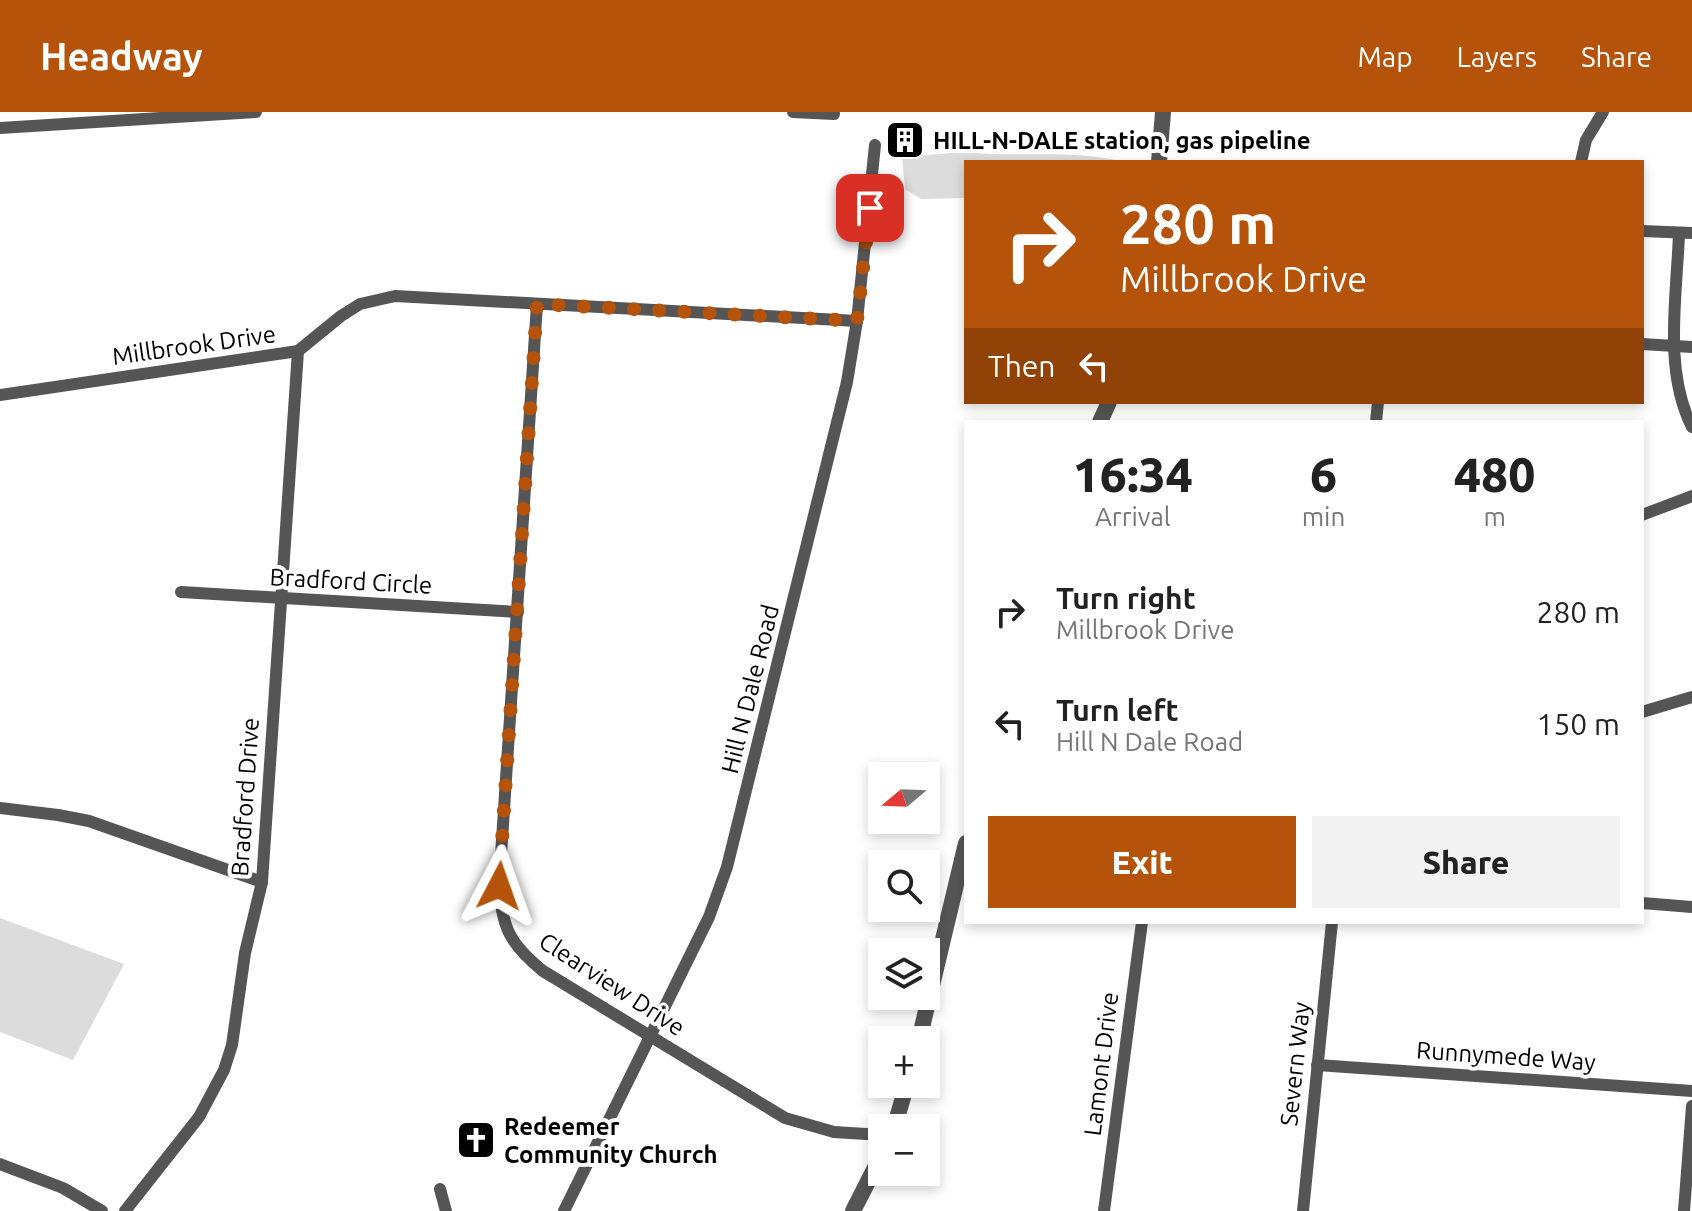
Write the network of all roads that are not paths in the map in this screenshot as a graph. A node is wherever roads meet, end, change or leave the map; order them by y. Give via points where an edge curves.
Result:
1 (256, 112) edge
2 (793, 112) edge
3 (1163, 112) edge
4 (1603, 112) edge
5 (834, 114) dead end
6 (0, 128) edge
7 (875, 145) dead end
8 (1159, 160) edge
9 (1581, 160) edge
10 (1644, 231) edge
11 (1686, 233) edge
12 (537, 304) junction
13 (857, 321) junction
14 (1644, 344) edge
15 (1675, 346) junction
16 (1692, 347) edge
17 (298, 351) junction
18 (0, 395) edge
19 (1692, 427) edge
20 (1692, 496) edge
21 (1644, 514) edge
22 (181, 592) dead end
23 (279, 599) junction
24 (518, 612) junction
25 (1692, 697) edge
26 (1644, 711) edge
27 (0, 808) edge
28 (964, 851) edge
29 (262, 882) junction
30 (1644, 903) edge
31 (1692, 907) edge
32 (1142, 924) edge
33 (1332, 924) edge
34 (922, 1026) edge
35 (652, 1037) junction
36 (1317, 1065) junction
37 (1692, 1091) edge
38 (1692, 1106) edge
39 (868, 1134) edge
40 (0, 1164) edge
41 (868, 1182) edge
42 (440, 1189) dead end
43 (102, 1211) edge
44 (125, 1211) edge
45 (446, 1211) edge
46 (564, 1211) edge
47 (853, 1211) edge
48 (1104, 1211) edge
49 (1303, 1211) edge
50 (1684, 1211) edge

1 - 6 street
2 - 5 street
3 - 8 street
4 - 9 street via 1586,140
7 - 13 street, Hill N Dale Road
10 - 11 street
11 - 15 street
12 - 13 street, Millbrook Drive
12 - 17 street, Millbrook Drive via 375,299 341,316
12 - 24 street, Clearview Drive
13 - 35 street, Hill N Dale Road via 836,429 731,854 709,917
14 - 15 street
15 - 16 street
15 - 19 street via 1680,395
17 - 18 street, Millbrook Drive
17 - 23 street, Bradford Drive
20 - 21 street
22 - 23 street, Bradford Circle
23 - 24 street, Bradford Circle
23 - 29 street, Bradford Drive
24 - 35 street, Clearview Drive via 499,886 503,923 523,954 543,971
25 - 26 street
27 - 29 street via 89,821
28 - 34 street
29 - 44 street, Bradford Drive via 224,1070 199,1117
30 - 31 street
32 - 48 street, Lamont Drive
33 - 36 street, Severn Way
35 - 39 street, Clearview Drive via 785,1118 834,1132
35 - 46 street, Hill N Dale Road
36 - 37 street, Runnymede Way
36 - 49 street, Severn Way
38 - 50 street
40 - 43 street via 63,1188
41 - 47 street
42 - 45 street

